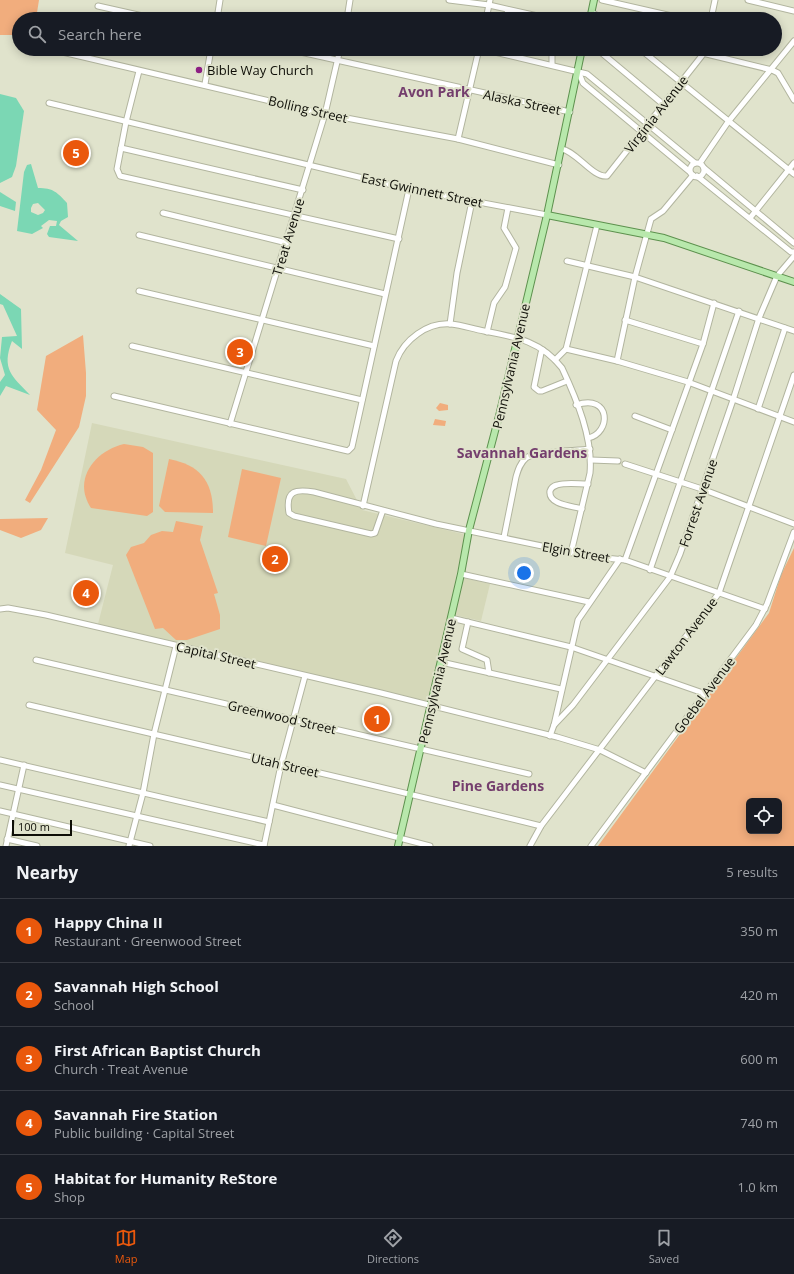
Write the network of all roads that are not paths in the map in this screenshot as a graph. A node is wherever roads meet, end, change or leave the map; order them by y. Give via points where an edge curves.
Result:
1 (220, 0) edge
2 (350, 0) edge
3 (449, 0) edge
4 (594, 0) edge
5 (602, 0) edge
6 (715, 0) edge
7 (748, 0) edge
8 (489, 3) edge
9 (98, 6) dead end
10 (507, 10) joint
11 (794, 11) edge
12 (125, 12) edge
13 (218, 12) edge
14 (348, 12) edge
15 (517, 12) edge
16 (592, 12) edge
17 (654, 12) edge
18 (712, 12) edge
19 (794, 41) edge
20 (78, 56) edge
21 (210, 56) edge
22 (316, 56) edge
23 (338, 56) edge
24 (477, 56) edge
25 (515, 56) edge
26 (552, 56) edge
27 (581, 56) edge
28 (605, 56) edge
29 (648, 56) edge
30 (701, 56) edge
31 (722, 56) edge
32 (337, 61) junction
33 (552, 64) junction
34 (772, 70) junction
35 (139, 71) junction
36 (578, 71) junction
37 (205, 84) junction
38 (681, 84) junction
39 (469, 90) junction
40 (794, 100) edge
41 (49, 103) dead end
42 (664, 105) junction
43 (570, 112) junction
44 (326, 114) junction
45 (126, 122) junction
46 (728, 122) junction
47 (649, 124) junction
48 (642, 132) junction
49 (458, 139) junction
50 (121, 148) junction
51 (562, 149) junction
52 (697, 163) junction
53 (794, 163) edge
54 (310, 164) junction
55 (559, 165) junction
56 (704, 168) junction
57 (788, 170) junction
58 (694, 174) junction
59 (794, 174) edge
60 (409, 189) junction
61 (303, 190) junction
62 (472, 201) junction
63 (508, 208) junction
64 (755, 211) junction
65 (163, 213) dead end
66 (547, 215) junction
67 (295, 216) junction
68 (750, 218) junction
69 (597, 225) junction
70 (646, 234) junction
71 (138, 235) dead end
72 (399, 239) junction
73 (287, 243) junction
74 (794, 243) edge
75 (794, 252) edge
76 (794, 256) edge
77 (567, 260) dead end
78 (587, 265) junction
79 (279, 268) junction
80 (777, 276) junction
81 (635, 277) junction
82 (794, 282) edge
83 (139, 291) dead end
84 (385, 294) junction
85 (714, 304) junction
86 (739, 311) junction
87 (759, 318) junction
88 (262, 320) junction
89 (625, 320) junction
90 (450, 324) junction
91 (786, 328) junction
92 (794, 331) edge
93 (487, 332) junction
94 (518, 338) junction
95 (703, 344) junction
96 (132, 346) dead end
97 (374, 346) junction
98 (566, 349) junction
99 (543, 350) junction
100 (556, 360) junction
101 (617, 361) junction
102 (246, 372) junction
103 (794, 375) edge
104 (567, 381) junction
105 (688, 382) junction
106 (711, 391) junction
107 (114, 396) dead end
108 (362, 400) junction
109 (733, 400) junction
110 (576, 405) junction
111 (758, 409) junction
112 (634, 416) dead end
113 (780, 417) junction
114 (794, 422) edge
115 (230, 424) junction
116 (672, 430) junction
117 (588, 438) junction
118 (590, 449) junction
119 (591, 460) junction
120 (618, 461) dead end
121 (625, 464) dead end
122 (657, 474) junction
123 (680, 482) junction
124 (588, 484) junction
125 (702, 489) junction
126 (363, 506) junction
127 (748, 507) junction
128 (582, 509) junction
129 (384, 510) junction
130 (794, 524) edge
131 (469, 530) junction
132 (794, 532) edge
133 (504, 538) junction
134 (571, 553) junction
135 (622, 560) junction
136 (650, 570) junction
137 (461, 574) junction
138 (670, 577) junction
139 (719, 593) junction
140 (590, 602) junction
141 (0, 609) edge
142 (764, 609) junction
143 (451, 618) junction
144 (468, 622) junction
145 (176, 646) junction
146 (571, 647) junction
147 (608, 659) junction
148 (36, 660) dead end
149 (441, 662) junction
150 (489, 673) junction
151 (305, 676) junction
152 (655, 676) junction
153 (165, 689) junction
154 (562, 689) junction
155 (706, 694) junction
156 (29, 705) dead end
157 (431, 706) junction
158 (293, 720) junction
159 (554, 725) junction
160 (154, 734) junction
161 (550, 736) junction
162 (421, 750) junction
163 (600, 750) junction
164 (0, 760) edge
165 (24, 765) junction
166 (281, 765) junction
167 (646, 773) junction
168 (529, 774) dead end
169 (0, 785) edge
170 (18, 789) junction
171 (143, 792) junction
172 (410, 793) junction
173 (273, 805) junction
174 (0, 811) edge
175 (13, 814) junction
176 (136, 816) junction
177 (269, 822) junction
178 (541, 826) junction
179 (8, 839) junction
180 (399, 839) junction
181 (129, 844) edge
182 (6, 846) edge
183 (37, 846) edge
184 (150, 846) edge
185 (264, 846) edge
186 (398, 846) edge
187 (430, 846) edge
188 (530, 846) edge
189 (591, 846) edge

1 - 13 street
2 - 14 street
3 - 8 street
4 - 16 main road
5 - 17 street
6 - 18 street
7 - 11 street
8 - 10 street
9 - 12 street
10 - 15 street
19 - 34 street
20 - 35 street, Bolling Street
21 - 37 street
22 - 32 street, Alaska Street
23 - 32 street, Treat Avenue
24 - 39 street
25 - 33 street
26 - 33 street
27 - 36 main road, Pennsylvania Avenue
28 - 42 street
29 - 38 street
30 - 38 street, Virginia Avenue
31 - 34 street
32 - 39 street, Alaska Street
32 - 44 street, Treat Avenue
33 - 36 street
34 - 40 street via 778,73
34 - 46 street
35 - 37 street, Bolling Street
35 - 45 street
36 - 43 main road, Pennsylvania Avenue
36 - 47 street via 587,74
36 - 48 street via 583,83
37 - 44 street, Bolling Street
38 - 42 street, Virginia Avenue
38 - 46 street
39 - 43 street, Alaska Street
39 - 49 street
41 - 45 street, East Gwinnett Street
42 - 47 street, Virginia Avenue
43 - 51 main road, Pennsylvania Avenue
44 - 49 street, Bolling Street
44 - 54 street, Treat Avenue
45 - 50 street
45 - 54 street, East Gwinnett Street
46 - 52 street
46 - 57 street
47 - 48 street, Virginia Avenue
47 - 52 street
48 - 51 street, Virginia Avenue via 609,174 604,176 599,175 570,151
48 - 58 street
49 - 55 street, Bolling Street
50 - 61 street
50 - 67 street via 116,169 120,176
51 - 55 main road, Pennsylvania Avenue
52 - 56 street
52 - 58 street via 691,165
53 - 57 street
54 - 60 street, East Gwinnett Street
54 - 61 street, Treat Avenue
55 - 66 main road, Pennsylvania Avenue
56 - 58 street via 702,175
56 - 64 street
57 - 59 street
57 - 64 street
58 - 68 street
58 - 70 street via 663,211 651,219
60 - 62 street, East Gwinnett Street
60 - 72 street
61 - 67 street, Treat Avenue
62 - 63 street, East Gwinnett Street
62 - 90 street via 457,273
63 - 66 street, East Gwinnett Street
63 - 93 street via 504,228 516,248 507,282 494,303
64 - 68 street
64 - 74 street
65 - 73 street
66 - 69 main road, East Gwinnett Street
66 - 94 main road, Pennsylvania Avenue
67 - 72 street
67 - 73 street, Treat Avenue
68 - 75 street
69 - 70 main road, East Gwinnett Street
69 - 78 street
70 - 80 main road, East Gwinnett Street
70 - 81 street
71 - 79 street
72 - 84 street
73 - 79 street, Treat Avenue
76 - 80 street, Forrest Avenue
77 - 78 street
78 - 81 street
78 - 98 street
79 - 84 street
79 - 88 street, Treat Avenue
80 - 82 main road, East Gwinnett Street
80 - 87 street, Forrest Avenue
81 - 85 street
81 - 89 street
83 - 88 street
84 - 97 street
85 - 86 street
85 - 95 street
86 - 87 street
86 - 106 street
87 - 91 street
87 - 109 street, Forrest Avenue
88 - 97 street
88 - 102 street, Treat Avenue
89 - 95 street
89 - 101 street
90 - 93 street
90 - 126 street via 418,333 400,352
91 - 92 street
91 - 111 street
93 - 94 street
94 - 99 street
94 - 131 main road, Pennsylvania Avenue
95 - 105 street
96 - 102 street
97 - 108 street
98 - 100 street
98 - 101 street
99 - 100 street
99 - 104 street via 534,387 539,391
100 - 104 street
101 - 105 street
102 - 108 street
102 - 115 street, Treat Avenue
103 - 113 street, Lawton Avenue
104 - 110 street
105 - 106 street
105 - 116 street
106 - 109 street
106 - 123 street
107 - 115 street
108 - 115 street via 352,447 348,451
109 - 111 street
109 - 125 street, Forrest Avenue
110 - 117 street
110 - 117 street via 592,403 603,409 600,432
111 - 113 street
112 - 116 street
113 - 114 street
113 - 127 street, Lawton Avenue
116 - 122 street
117 - 118 street
118 - 119 street
118 - 133 street via 532,455 523,461 518,468
119 - 120 street
119 - 124 street
121 - 122 street
122 - 123 street
122 - 135 street
123 - 125 street
123 - 136 street
124 - 128 street
124 - 128 street via 556,485 551,490 551,497 556,502
125 - 127 street
125 - 138 street, Forrest Avenue
126 - 129 street, Elgin Street
126 - 129 street, Elgin Street via 301,490 290,496 288,505 289,512 294,516 371,534 378,529
127 - 130 street
127 - 139 street, Lawton Avenue
128 - 134 street
129 - 131 street, Elgin Street
131 - 133 street, Elgin Street
131 - 137 main road, Pennsylvania Avenue
132 - 142 street, Goebel Avenue
133 - 134 street, Elgin Street
134 - 135 street, Elgin Street
135 - 136 street, Elgin Street
135 - 140 street
136 - 138 street, Elgin Street
137 - 140 street
137 - 143 main road, Pennsylvania Avenue
138 - 139 street, Elgin Street
138 - 147 street, Forrest Avenue
139 - 142 street, Elgin Street
139 - 152 street, Lawton Avenue
140 - 146 street via 578,620
141 - 145 street, Capital Street via 8,608 46,615
142 - 155 street, Goebel Avenue via 756,625
143 - 144 street
143 - 149 main road, Pennsylvania Avenue
144 - 146 street
144 - 150 street via 462,649 487,660
145 - 151 street, Capital Street
145 - 153 street
146 - 147 street
146 - 154 street
147 - 152 street
147 - 159 street, Forrest Avenue via 573,705
148 - 153 street, Greenwood Street
149 - 150 street
149 - 157 main road, Pennsylvania Avenue
150 - 154 street
151 - 157 street, Capital Street
151 - 158 street
152 - 155 street
152 - 163 street, Lawton Avenue
153 - 158 street, Greenwood Street
153 - 160 street
154 - 159 street
155 - 167 street, Goebel Avenue
156 - 160 street, Utah Street
157 - 161 street, Capital Street
157 - 162 main road, Pennsylvania Avenue
158 - 162 street, Greenwood Street
158 - 166 street
159 - 161 street
160 - 166 street, Utah Street
160 - 171 street
161 - 163 street, Capital Street
162 - 168 street, Greenwood Street
162 - 172 main road, Pennsylvania Avenue
163 - 167 street, Capital Street
163 - 178 street, Lawton Avenue
164 - 165 street
165 - 170 street
165 - 171 street
166 - 172 street, Utah Street
166 - 173 street
167 - 189 street, Goebel Avenue
169 - 170 street
170 - 175 street
170 - 176 street
171 - 176 street
171 - 177 street
172 - 178 street, Utah Street
172 - 180 main road, Pennsylvania Avenue
173 - 177 street
173 - 180 street
174 - 175 street
175 - 179 street
175 - 181 street
176 - 181 street
176 - 185 street
177 - 185 street
178 - 188 street, Lawton Avenue
179 - 182 street
179 - 183 street
180 - 186 main road, Pennsylvania Avenue
180 - 187 street
181 - 184 street

